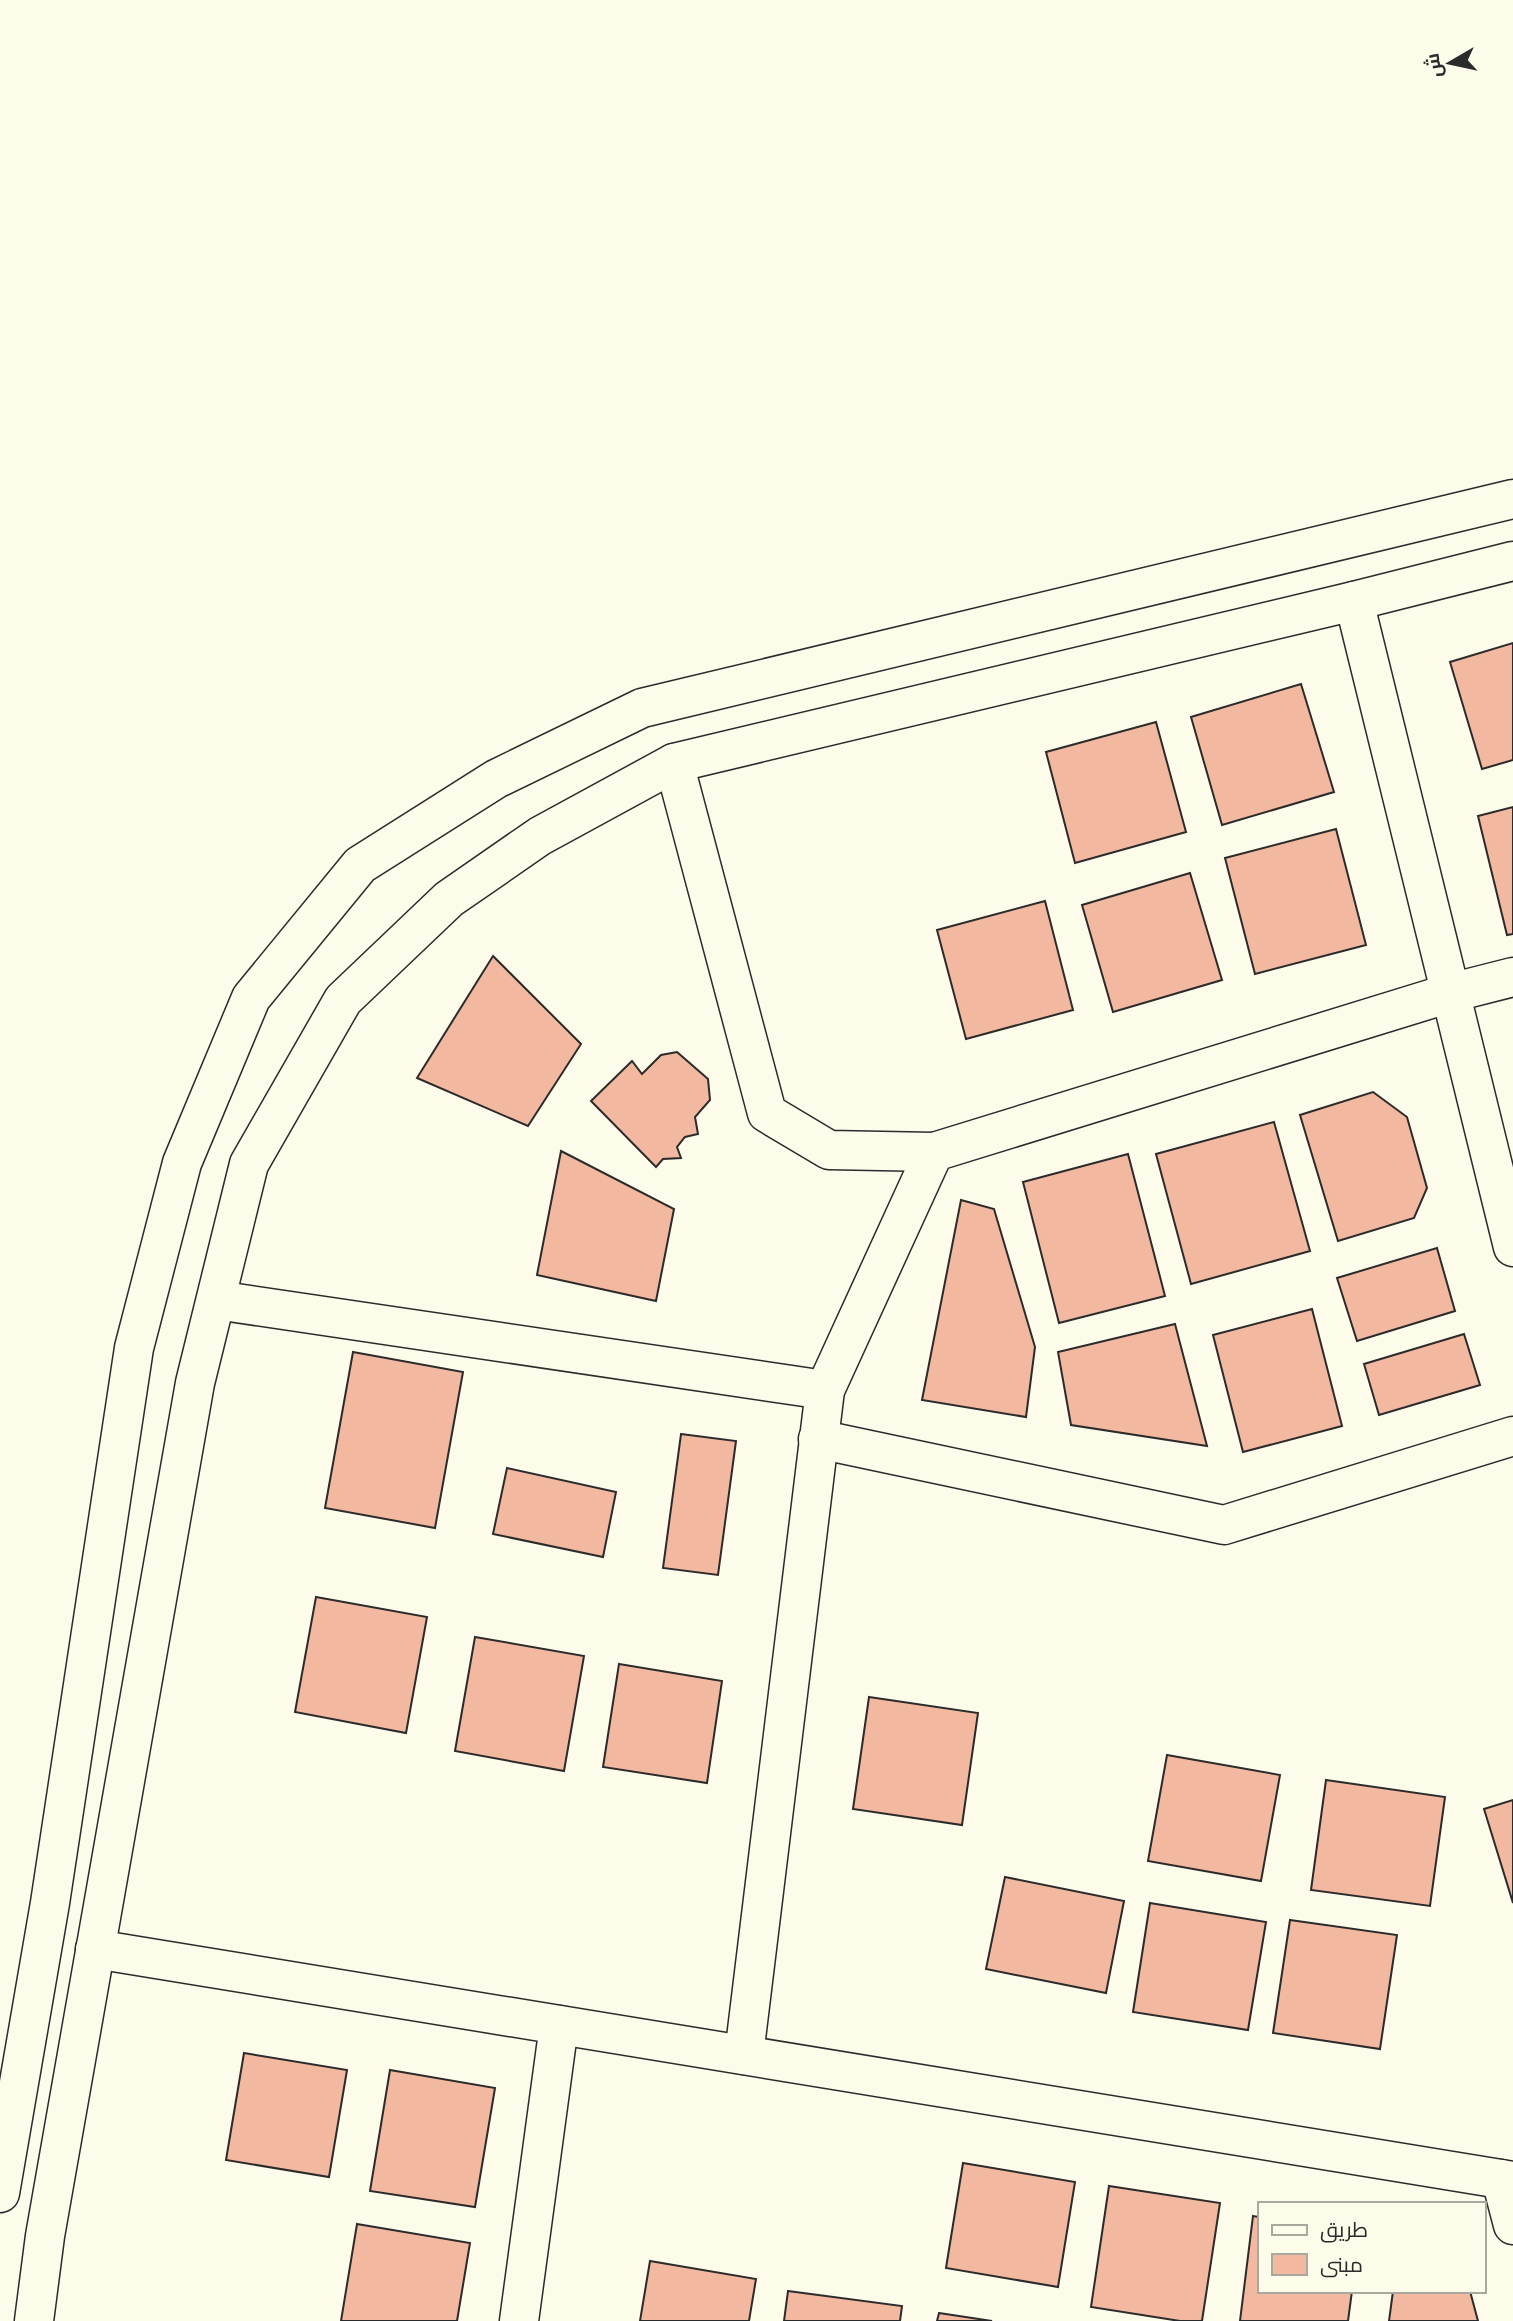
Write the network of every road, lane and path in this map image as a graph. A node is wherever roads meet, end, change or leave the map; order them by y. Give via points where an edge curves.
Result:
1 (1513, 499) edge
2 (1513, 561) edge
3 (1354, 601) junction
4 (674, 763) junction
5 (1513, 977) edge
6 (1450, 993) junction
7 (934, 1152) junction
8 (1513, 1247) edge
9 (215, 1300) junction
10 (825, 1390) junction
11 (1513, 1436) edge
12 (818, 1439) junction
13 (95, 1949) junction
14 (559, 2025) junction
15 (744, 2055) junction
16 (1507, 2180) edge
17 (0, 2193) edge
18 (1513, 2225) edge
19 (34, 2321) edge
20 (519, 2321) edge

1 - 17 street via 642,708 496,779 360,865 251,998 182,1163 134,1348 50,1903
2 - 3 street
3 - 4 street
3 - 6 street
4 - 7 street via 767,1114 829,1150
4 - 9 street via 540,836 449,899 343,1000 249,1164
5 - 6 street
6 - 7 street
6 - 8 street
7 - 10 street
9 - 10 street
9 - 13 street via 195,1383
10 - 12 street
11 - 12 street via 1224,1525
12 - 15 street
13 - 14 street
13 - 19 street
14 - 15 street
14 - 20 street
15 - 16 street
16 - 18 street

